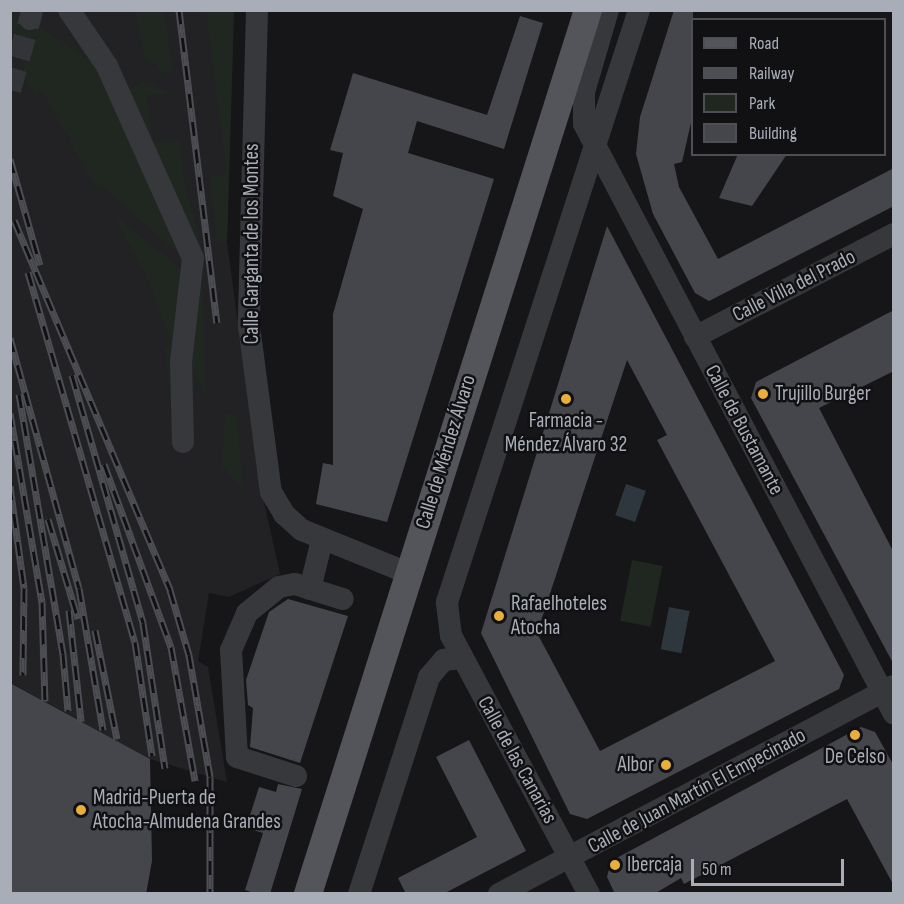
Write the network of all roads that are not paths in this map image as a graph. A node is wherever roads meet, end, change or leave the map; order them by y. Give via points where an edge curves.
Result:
1 (69, 10) edge
2 (257, 10) edge
3 (588, 10) edge
4 (608, 10) edge
5 (639, 10) edge
6 (594, 145) junction
7 (894, 234) edge
8 (695, 337) junction
9 (183, 442) dead end
10 (322, 540) junction
11 (408, 573) junction
12 (310, 589) junction
13 (343, 599) dead end
14 (462, 658) junction
15 (888, 689) edge
16 (894, 714) edge
17 (296, 776) dead end
18 (570, 858) junction
19 (308, 894) edge
20 (359, 894) edge
21 (499, 894) edge
22 (590, 894) edge

1 - 9 street via 107,66 193,258 181,361
2 - 10 street, Calle Garganta de los Montes via 248,279 253,372 272,492 293,523
3 - 11 main road, Calle de Méndez Álvaro
4 - 6 street via 581,110
5 - 6 street, Calle de Méndez Álvaro
6 - 8 street, Calle de Bustamante
6 - 14 street, Calle de Méndez Álvaro via 456,562 447,617
7 - 8 street, Calle Villa del Prado
8 - 15 street, Calle de Bustamante
10 - 11 street, Calle Garganta de los Montes
10 - 12 street
11 - 19 main road, Calle de Méndez Álvaro
12 - 13 street
12 - 17 street via 289,584 261,597 247,613 231,650 237,757
14 - 18 street, Calle de las Canarias
14 - 20 street via 444,660 429,677
15 - 16 street, Calle de Bustamante
15 - 18 street, Calle de Juan Martín El Empecinado
18 - 21 street, Calle de Juan Martín El Empecinado
18 - 22 street, Calle de las Canarias

